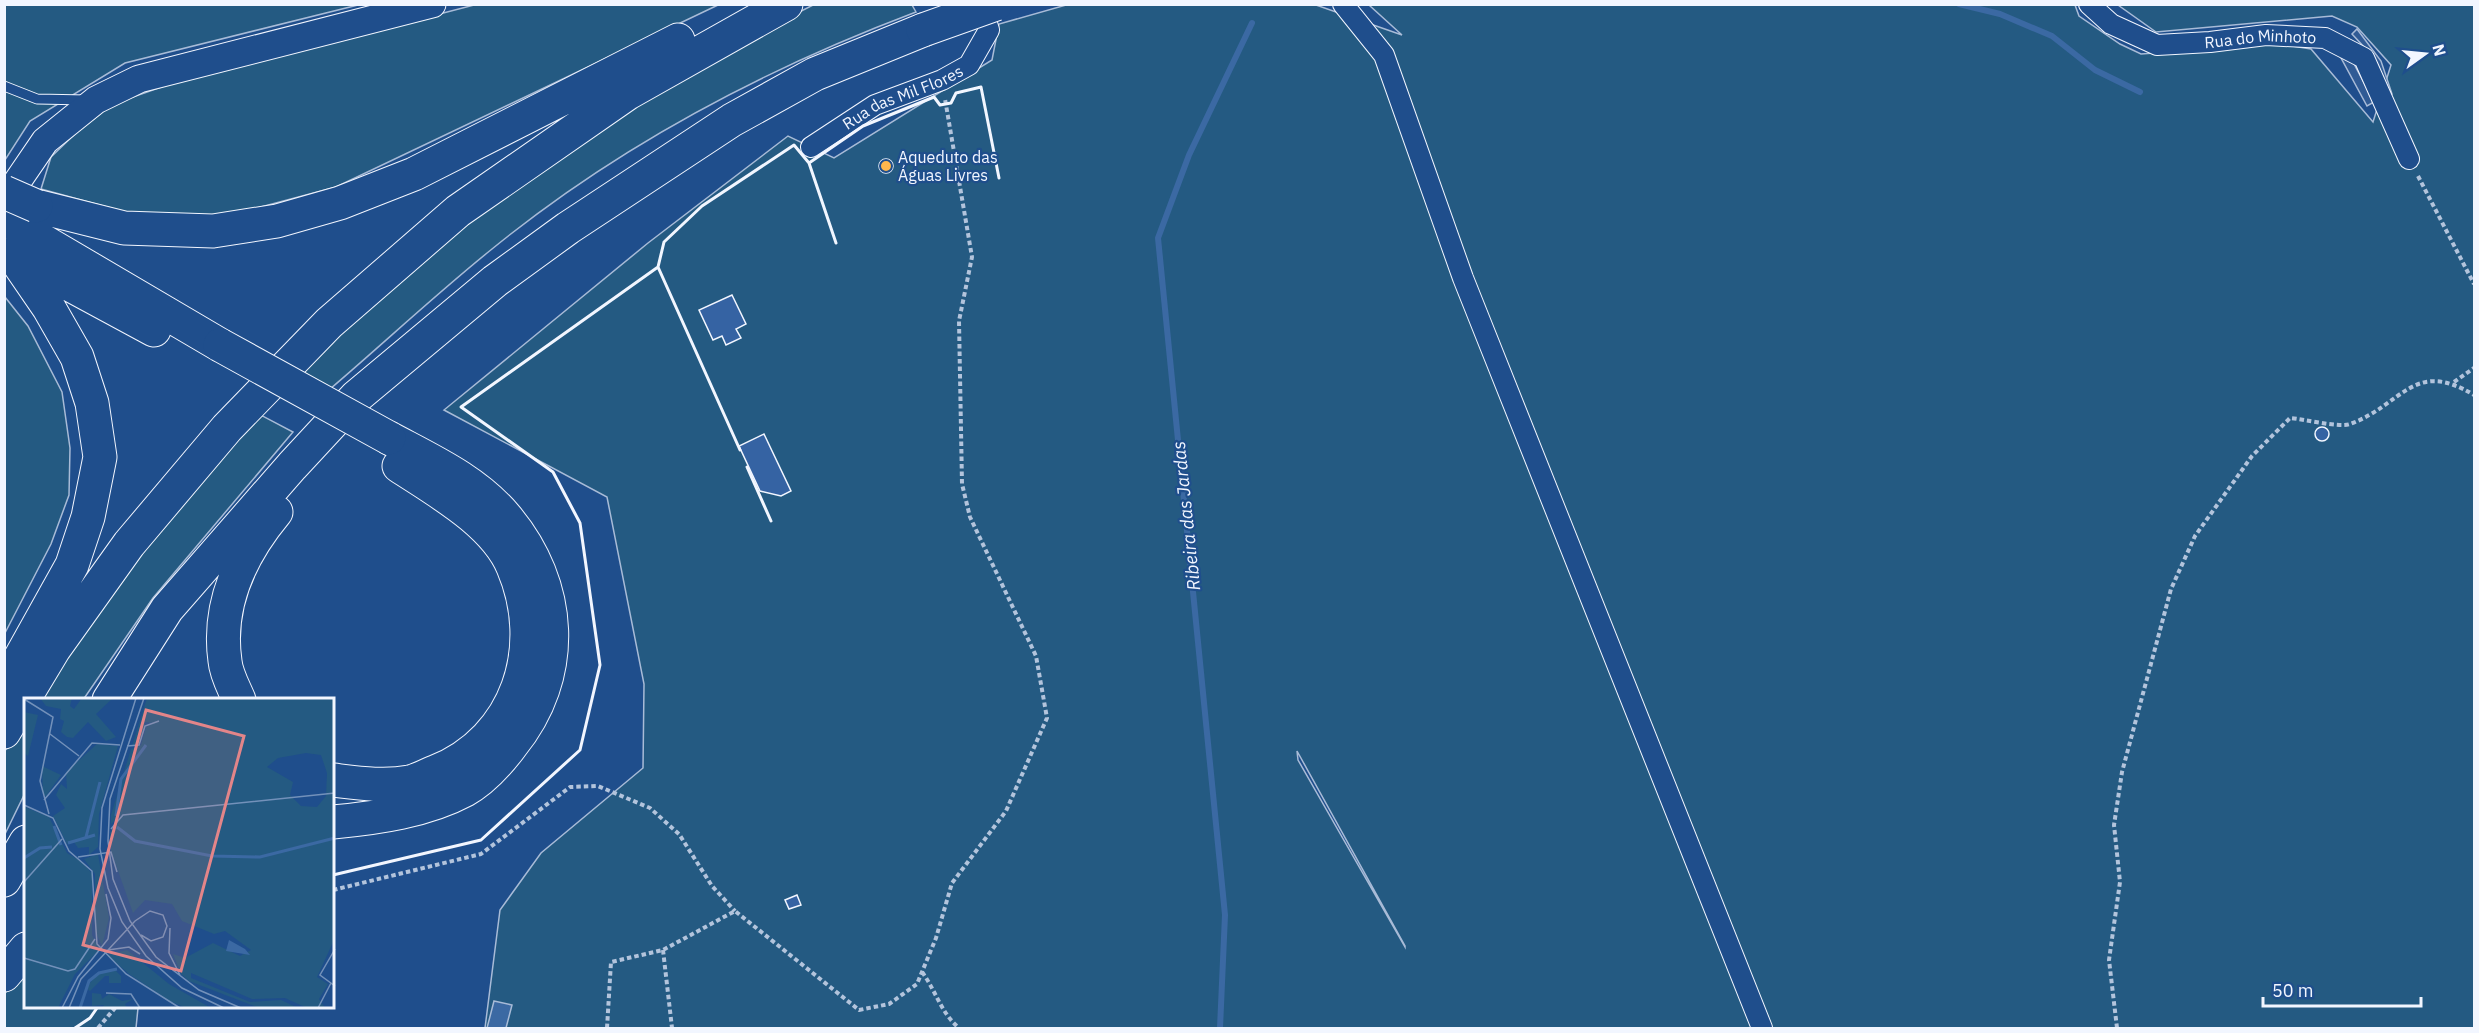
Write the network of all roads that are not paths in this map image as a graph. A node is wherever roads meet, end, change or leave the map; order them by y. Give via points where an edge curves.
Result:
1 (432, 4) edge
2 (753, 4) edge
3 (786, 4) edge
4 (981, 4) edge
5 (996, 4) edge
6 (1343, 4) edge
7 (2089, 4) edge
8 (4, 86) edge
9 (96, 100) junction
10 (811, 147) dead end
11 (2409, 159) road end
12 (4, 192) edge
13 (14, 226) edge
14 (407, 356) junction
15 (383, 445) junction
16 (4, 687) edge
17 (24, 698) edge
18 (110, 698) edge
19 (238, 698) edge
20 (24, 699) edge
21 (4, 732) edge
22 (334, 780) edge
23 (334, 822) edge
24 (24, 845) edge
25 (4, 880) edge
26 (24, 951) edge
27 (4, 975) edge
28 (1762, 1029) edge

1 - 9 main road via 139,79
2 - 13 highway via 414,174 340,203 277,221 213,231
3 - 17 highway via 628,93 458,211 329,323 227,428 129,544 54,649
4 - 10 street, Rua das Mil Flores via 989,30 969,65 942,80 875,105
5 - 14 highway, bridge via 815,75 732,120 513,267
6 - 28 street via 1384,54 1463,278
7 - 11 street, Rua do Minhoto via 2112,24 2157,45 2266,35 2325,38 2364,58
8 - 9 lane via 37,99
9 - 13 main road via 45,141
12 - 13 highway, bridge
13 - 15 highway, bridge via 214,352
13 - 16 highway via 49,308 77,357 92,402 100,457 88,517 72,565
14 - 18 highway via 356,397 167,609
14 - 19 highway via 261,530 230,586 223,622 225,663
15 - 22 highway via 494,537 513,567 523,604 526,651 522,678 507,714 479,747 447,767 411,782 374,785
15 - 23 highway via 464,479 505,515 535,558 549,602 551,654 546,687 526,728 497,763 466,789 426,806
20 - 21 highway
24 - 25 highway
26 - 27 highway

